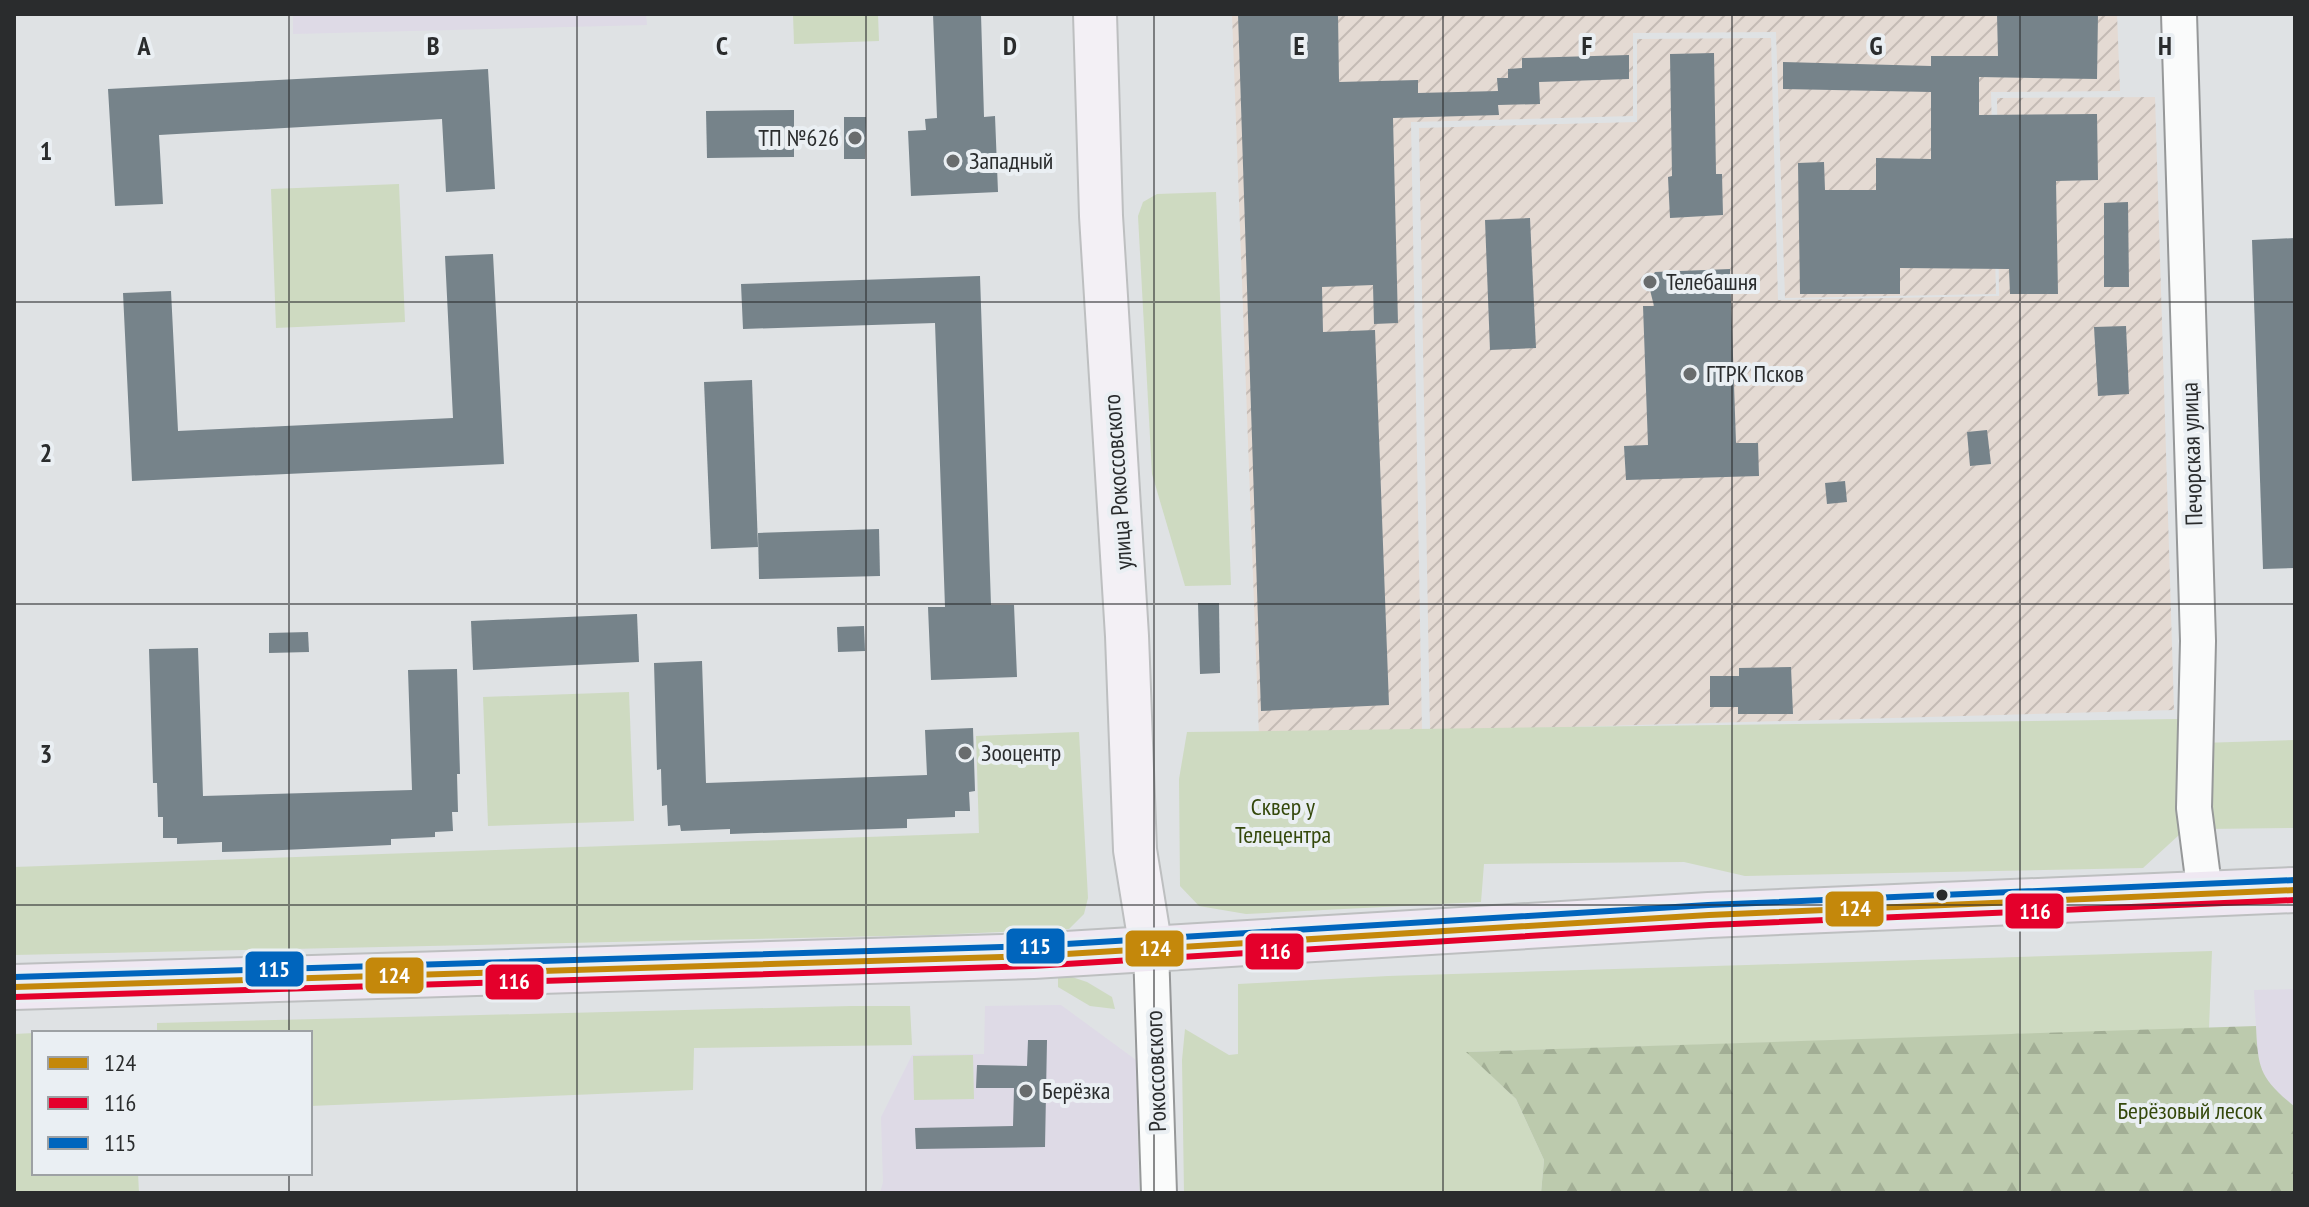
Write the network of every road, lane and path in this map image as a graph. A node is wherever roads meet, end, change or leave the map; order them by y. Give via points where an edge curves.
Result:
1 (1095, 14) edge
2 (2179, 14) edge
3 (2295, 890) edge
4 (2205, 894) junction
5 (1151, 949) junction
6 (14, 987) edge
7 (1159, 1193) edge

1 - 5 main road, улица Рокоссовского via 1135,850
2 - 4 street, Печорская улица via 2198,641 2194,808
3 - 4 highway
4 - 5 highway via 1709,915
5 - 6 highway
5 - 7 street, Рокоссовского

